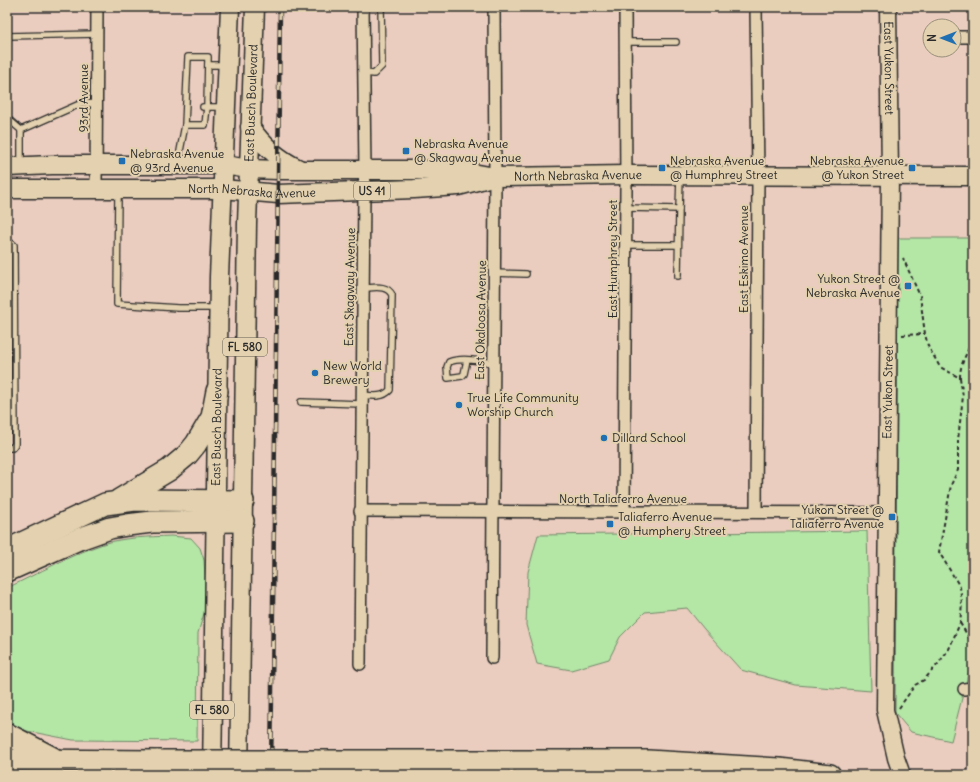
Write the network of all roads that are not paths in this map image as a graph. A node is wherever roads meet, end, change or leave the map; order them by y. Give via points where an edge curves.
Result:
1 (97, 7) edge
2 (230, 7) edge
3 (256, 7) edge
4 (363, 7) edge
5 (381, 7) edge
6 (494, 7) edge
7 (625, 7) edge
8 (756, 7) edge
9 (888, 7) edge
10 (97, 34) junction
11 (7, 36) edge
12 (962, 37) edge
13 (973, 37) edge
14 (625, 42) junction
15 (676, 42) dead end
16 (228, 64) junction
17 (208, 65) junction
18 (364, 73) junction
19 (97, 104) junction
20 (205, 107) junction
21 (226, 107) junction
22 (7, 118) edge
23 (185, 125) junction
24 (250, 127) junction
25 (21, 130) junction
26 (97, 165) junction
27 (180, 165) junction
28 (224, 165) junction
29 (12, 169) edge
30 (249, 169) junction
31 (303, 170) junction
32 (365, 170) junction
33 (626, 175) junction
34 (680, 175) junction
35 (758, 176) junction
36 (890, 176) junction
37 (973, 176) edge
38 (495, 177) junction
39 (96, 188) junction
40 (118, 188) junction
41 (7, 189) edge
42 (223, 189) junction
43 (364, 191) junction
44 (248, 192) junction
45 (626, 208) junction
46 (679, 209) junction
47 (7, 243) edge
48 (626, 245) junction
49 (678, 245) junction
50 (494, 273) junction
51 (526, 274) dead end
52 (678, 276) dead end
53 (363, 288) junction
54 (7, 299) edge
55 (15, 299) junction
56 (219, 308) junction
57 (467, 360) dead end
58 (493, 363) junction
59 (217, 391) junction
60 (362, 400) junction
61 (301, 402) dead end
62 (7, 448) edge
63 (117, 501) junction
64 (216, 511) junction
65 (243, 511) junction
66 (360, 511) junction
67 (492, 512) junction
68 (624, 512) junction
69 (756, 512) junction
70 (886, 513) junction
71 (7, 550) edge
72 (7, 571) edge
73 (492, 658) dead end
74 (360, 664) dead end
75 (7, 734) edge
76 (7, 760) edge
77 (57, 760) junction
78 (212, 775) edge
79 (239, 775) edge
80 (830, 775) edge
81 (902, 775) edge

1 - 10 street, 93rd Avenue
2 - 16 main road, East Busch Boulevard / FL 580
3 - 24 main road, East Busch Boulevard / FL 580
4 - 18 street, East Skagway Avenue
5 - 18 lane via 382,66 374,74
6 - 38 street, East Okaloosa Avenue
7 - 14 street, East Humphrey Street
8 - 35 street, East Eskimo Avenue
9 - 36 street, East Yukon Street
10 - 11 lane
10 - 19 street, 93rd Avenue
12 - 13 street
14 - 15 lane
14 - 33 street, East Humphrey Street
16 - 17 lane
16 - 21 main road, East Busch Boulevard / FL 580
17 - 20 lane
17 - 23 lane via 208,57 188,57 188,108
18 - 32 street, East Skagway Avenue
19 - 25 lane via 82,103
19 - 26 street, 93rd Avenue
20 - 21 lane
20 - 23 lane via 205,125
21 - 28 main road, East Busch Boulevard / FL 580
22 - 25 lane
23 - 27 lane
24 - 30 main road, East Busch Boulevard / FL 580
24 - 31 main road via 272,153
25 - 29 lane
26 - 27 main road, North Nebraska Avenue / US 41
26 - 29 main road, North Nebraska Avenue / US 41
26 - 39 street, 93rd Avenue
27 - 28 main road, North Nebraska Avenue / US 41
28 - 30 main road, North Nebraska Avenue / US 41
28 - 42 main road, East Busch Boulevard / FL 580
30 - 31 main road, North Nebraska Avenue / US 41
30 - 44 main road, East Busch Boulevard / FL 580
31 - 32 main road, North Nebraska Avenue / US 41
32 - 38 main road, North Nebraska Avenue / US 41 via 456,170
32 - 43 street, East Skagway Avenue
33 - 34 main road, North Nebraska Avenue / US 41
33 - 38 main road, North Nebraska Avenue / US 41
33 - 45 street, East Humphrey Street
34 - 35 main road, North Nebraska Avenue / US 41
34 - 46 lane
35 - 36 main road, North Nebraska Avenue / US 41
35 - 69 street, East Eskimo Avenue
36 - 37 main road, North Nebraska Avenue / US 41
36 - 70 street, East Yukon Street
38 - 43 main road, North Nebraska Avenue / US 41 via 458,186
38 - 50 street, East Okaloosa Avenue
39 - 40 main road, North Nebraska Avenue / US 41
39 - 41 main road, North Nebraska Avenue / US 41
40 - 42 main road, North Nebraska Avenue / US 41
40 - 56 lane via 116,304
42 - 44 main road, North Nebraska Avenue / US 41
42 - 56 main road, East Busch Boulevard / FL 580
43 - 44 main road, North Nebraska Avenue / US 41 via 278,194
43 - 53 street, East Skagway Avenue
44 - 65 main road, East Busch Boulevard / FL 580
45 - 46 lane
45 - 48 street, East Humphrey Street
46 - 49 lane
47 - 55 lane via 14,246
48 - 49 lane
48 - 68 street, East Humphrey Street
49 - 52 lane
50 - 51 lane
50 - 58 street, East Okaloosa Avenue
53 - 60 street, East Skagway Avenue
53 - 60 lane via 386,288 392,295 390,390 381,396
54 - 55 lane
55 - 62 lane via 15,444 12,448
56 - 59 main road, East Busch Boulevard / FL 580
57 - 58 lane
58 - 67 street, East Okaloosa Avenue
59 - 63 highway via 212,417 187,455 169,470
59 - 64 main road, East Busch Boulevard / FL 580
60 - 61 lane
60 - 66 street, East Skagway Avenue
63 - 64 highway via 161,500
63 - 71 highway via 105,504
64 - 65 highway
64 - 72 highway via 110,528
64 - 78 main road, East Busch Boulevard / FL 580
65 - 79 main road, East Busch Boulevard / FL 580
66 - 67 street, North Taliaferro Avenue
66 - 74 street, East Skagway Avenue
67 - 68 street, North Taliaferro Avenue
67 - 73 street, East Okaloosa Avenue
68 - 69 street, North Taliaferro Avenue
69 - 70 street, North Taliaferro Avenue
70 - 81 street, East Yukon Street via 885,710
75 - 77 highway
76 - 77 highway
77 - 80 highway, bridge via 648,761

